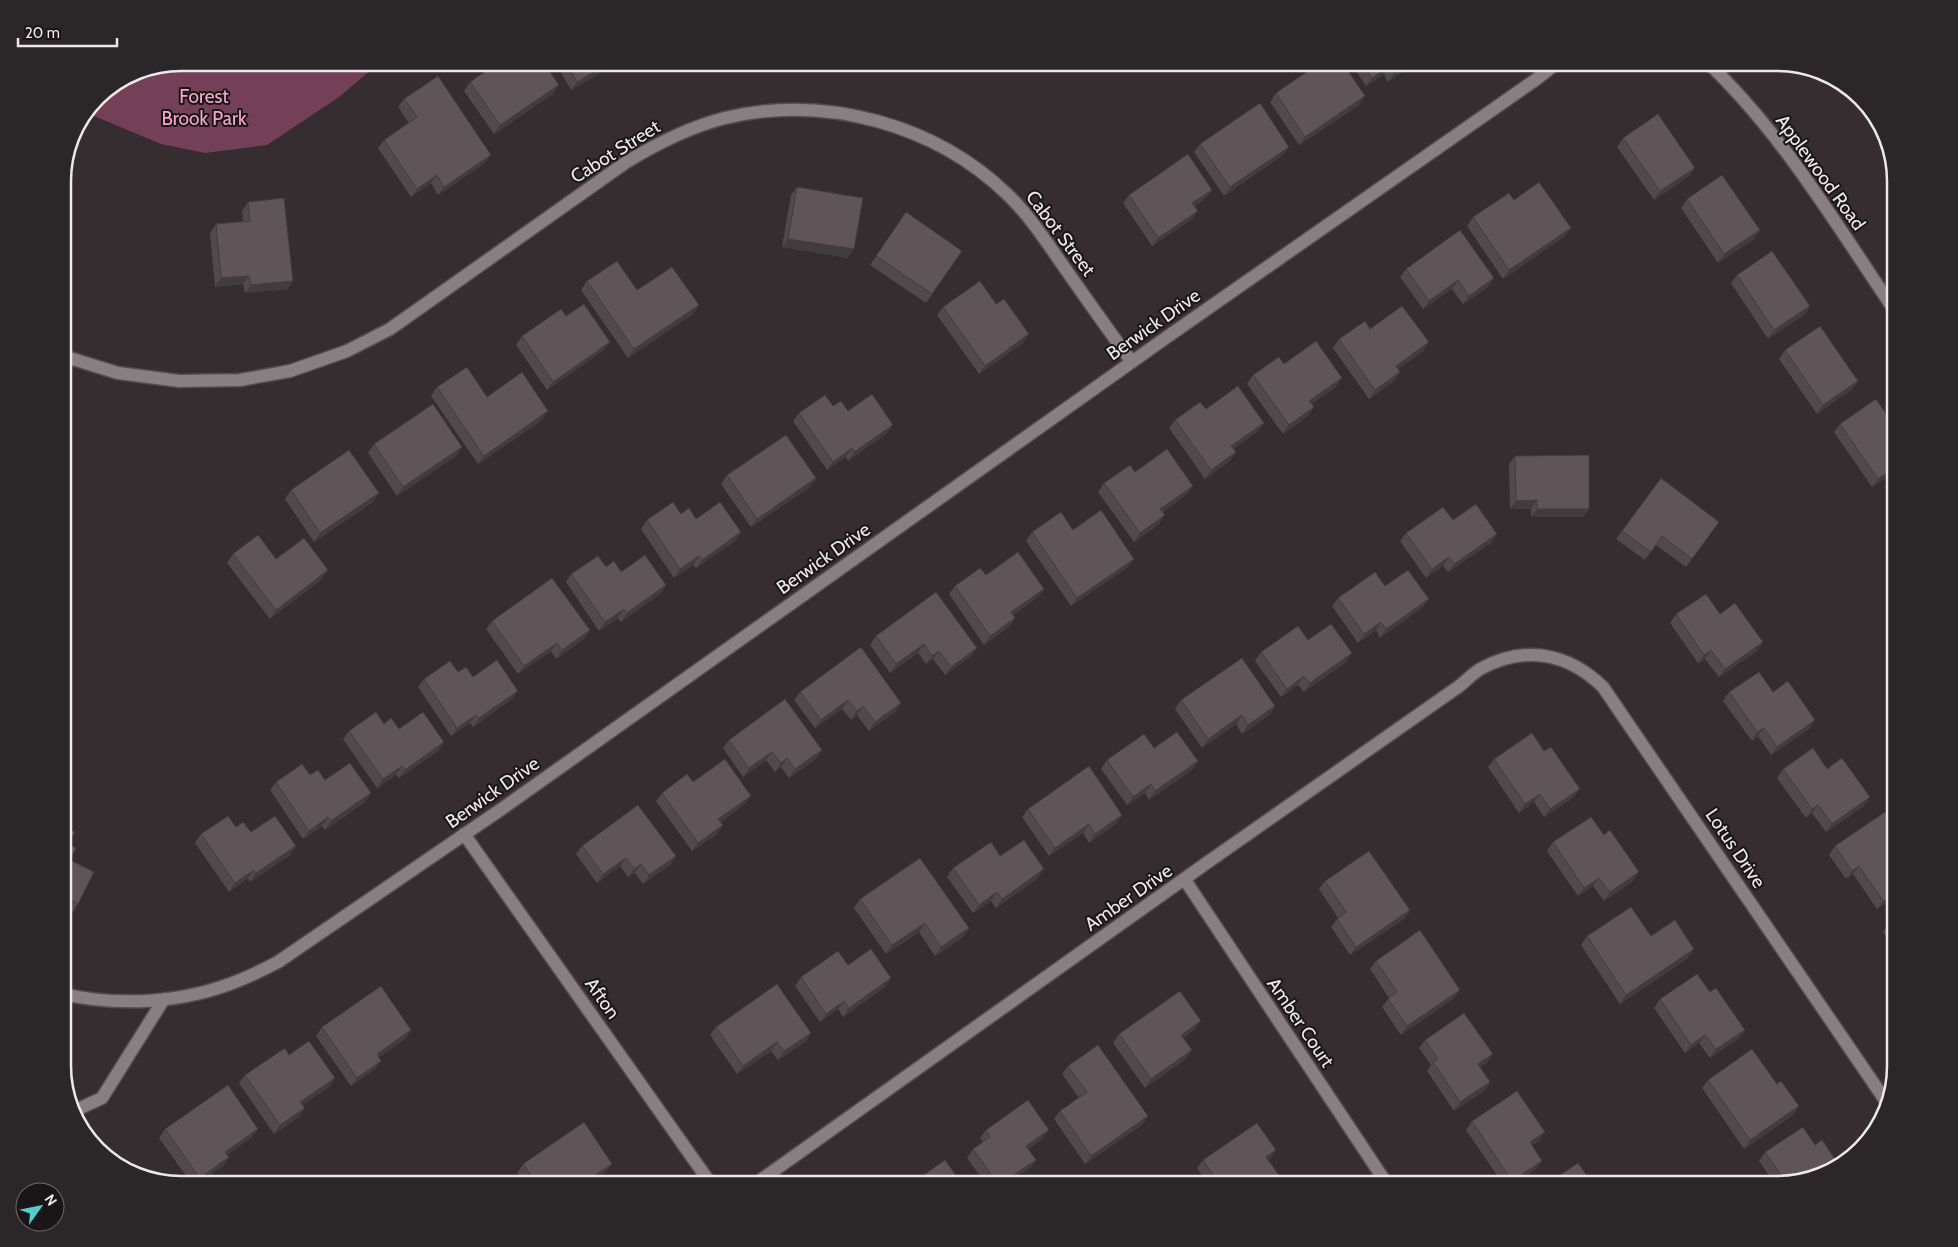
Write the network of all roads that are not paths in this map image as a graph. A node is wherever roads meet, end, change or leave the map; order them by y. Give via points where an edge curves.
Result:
1 (1547, 71) edge
2 (1716, 71) edge
3 (1887, 298) edge
4 (71, 358) edge
5 (1132, 362) junction
6 (1529, 654) joint
7 (464, 834) junction
8 (1185, 880) junction
9 (71, 996) edge
10 (164, 999) junction
11 (1882, 1096) edge
12 (80, 1108) edge
13 (705, 1176) edge
14 (766, 1176) edge
15 (1382, 1176) edge

1 - 5 street, Berwick Drive
2 - 3 street, Applewood Road via 1790,156
4 - 5 street, Cabot Street via 118,373 179,382 240,380 290,371 347,351 390,329 653,146 724,118 790,110 833,112 886,123 937,144 974,167 1008,195 1030,219
5 - 7 street, Berwick Drive
6 - 8 street, Amber Drive via 1481,668
6 - 11 street, Lotus Drive via 1547,655 1576,665 1603,686
7 - 10 street, Berwick Drive via 278,962 238,981 185,997
7 - 13 street, Afton
8 - 14 street, Amber Drive
8 - 15 street, Amber Court
9 - 10 street, Berwick Drive via 131,1002
10 - 12 street via 102,1098

